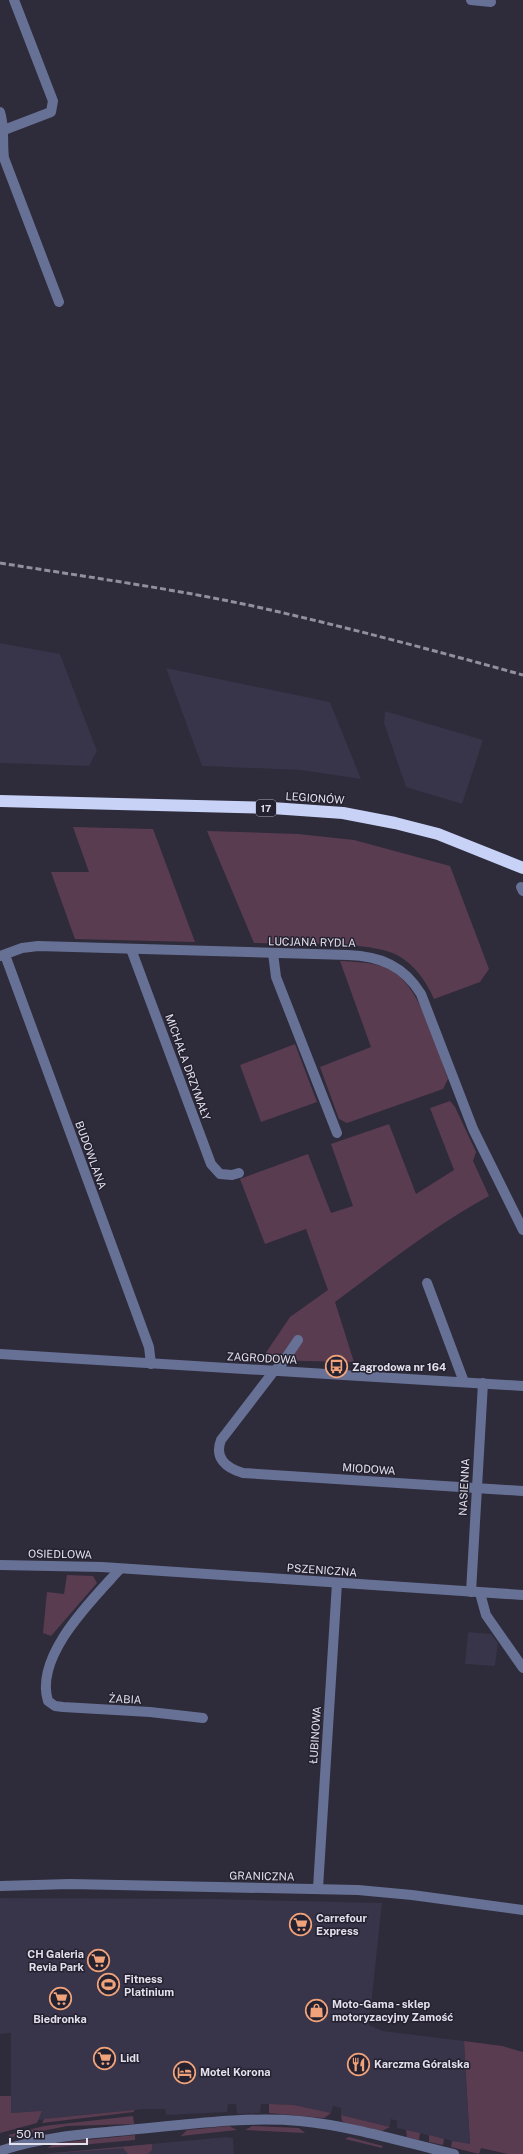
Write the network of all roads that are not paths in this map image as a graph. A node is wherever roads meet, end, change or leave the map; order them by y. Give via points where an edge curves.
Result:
1 (14, 0) edge
2 (471, 0) edge
3 (491, 2) dead end
4 (0, 112) edge
5 (4, 130) junction
6 (59, 302) dead end
7 (0, 801) edge
8 (523, 868) edge
9 (131, 949) junction
10 (273, 953) junction
11 (2, 955) edge
12 (337, 1133) dead end
13 (239, 1173) dead end
14 (523, 1230) edge
15 (427, 1283) dead end
16 (298, 1340) dead end
17 (0, 1354) edge
18 (151, 1364) junction
19 (274, 1371) junction
20 (464, 1382) junction
21 (483, 1383) junction
22 (523, 1386) edge
23 (476, 1488) junction
24 (523, 1491) edge
25 (0, 1565) edge
26 (120, 1569) junction
27 (337, 1583) junction
28 (476, 1592) junction
29 (523, 1595) edge
30 (523, 1668) edge
31 (203, 1718) dead end
32 (0, 1886) edge
33 (318, 1888) junction
34 (523, 1910) edge
35 (0, 2151) edge
36 (454, 2154) edge

1 - 5 street via 53,101 50,112
2 - 3 street
4 - 5 street
5 - 6 street via 4,158
7 - 8 highway, LEGIONÓW / 17 via 272,808 343,813 438,834
9 - 10 street, LUCJANA RYDLA
9 - 11 street, LUCJANA RYDLA via 33,946
9 - 13 street, MICHAŁA DRZYMAŁY via 211,1164 220,1174
10 - 12 street via 276,977
10 - 14 street, LUCJANA RYDLA via 360,955 384,960 405,973 421,994 470,1123
11 - 18 street, BUDOWLANA via 149,1347
15 - 20 street
16 - 19 street
17 - 18 street, ZAGRODOWA
18 - 19 street, ZAGRODOWA
19 - 20 street, ZAGRODOWA
19 - 23 street, MIODOWA via 221,1440 220,1458 226,1466 243,1473
20 - 21 street, ZAGRODOWA
21 - 22 street, ZAGRODOWA
21 - 23 street, NASIENNA
23 - 24 street, MIODOWA
23 - 28 street, NASIENNA
25 - 26 street, OSIEDLOWA
26 - 27 street, PSZENICZNA
26 - 31 street, ŻABIA via 58,1643 47,1675 45,1692 48,1701 55,1706 63,1707
27 - 28 street, PSZENICZNA
27 - 33 street, ŁUBINOWA
28 - 29 street, PSZENICZNA
28 - 30 street, NASIENNA via 486,1615
32 - 33 street, GRANICZNA via 70,1884
33 - 34 street, GRANICZNA via 412,1895
35 - 36 street via 66,2136 265,2119 300,2121 340,2128

